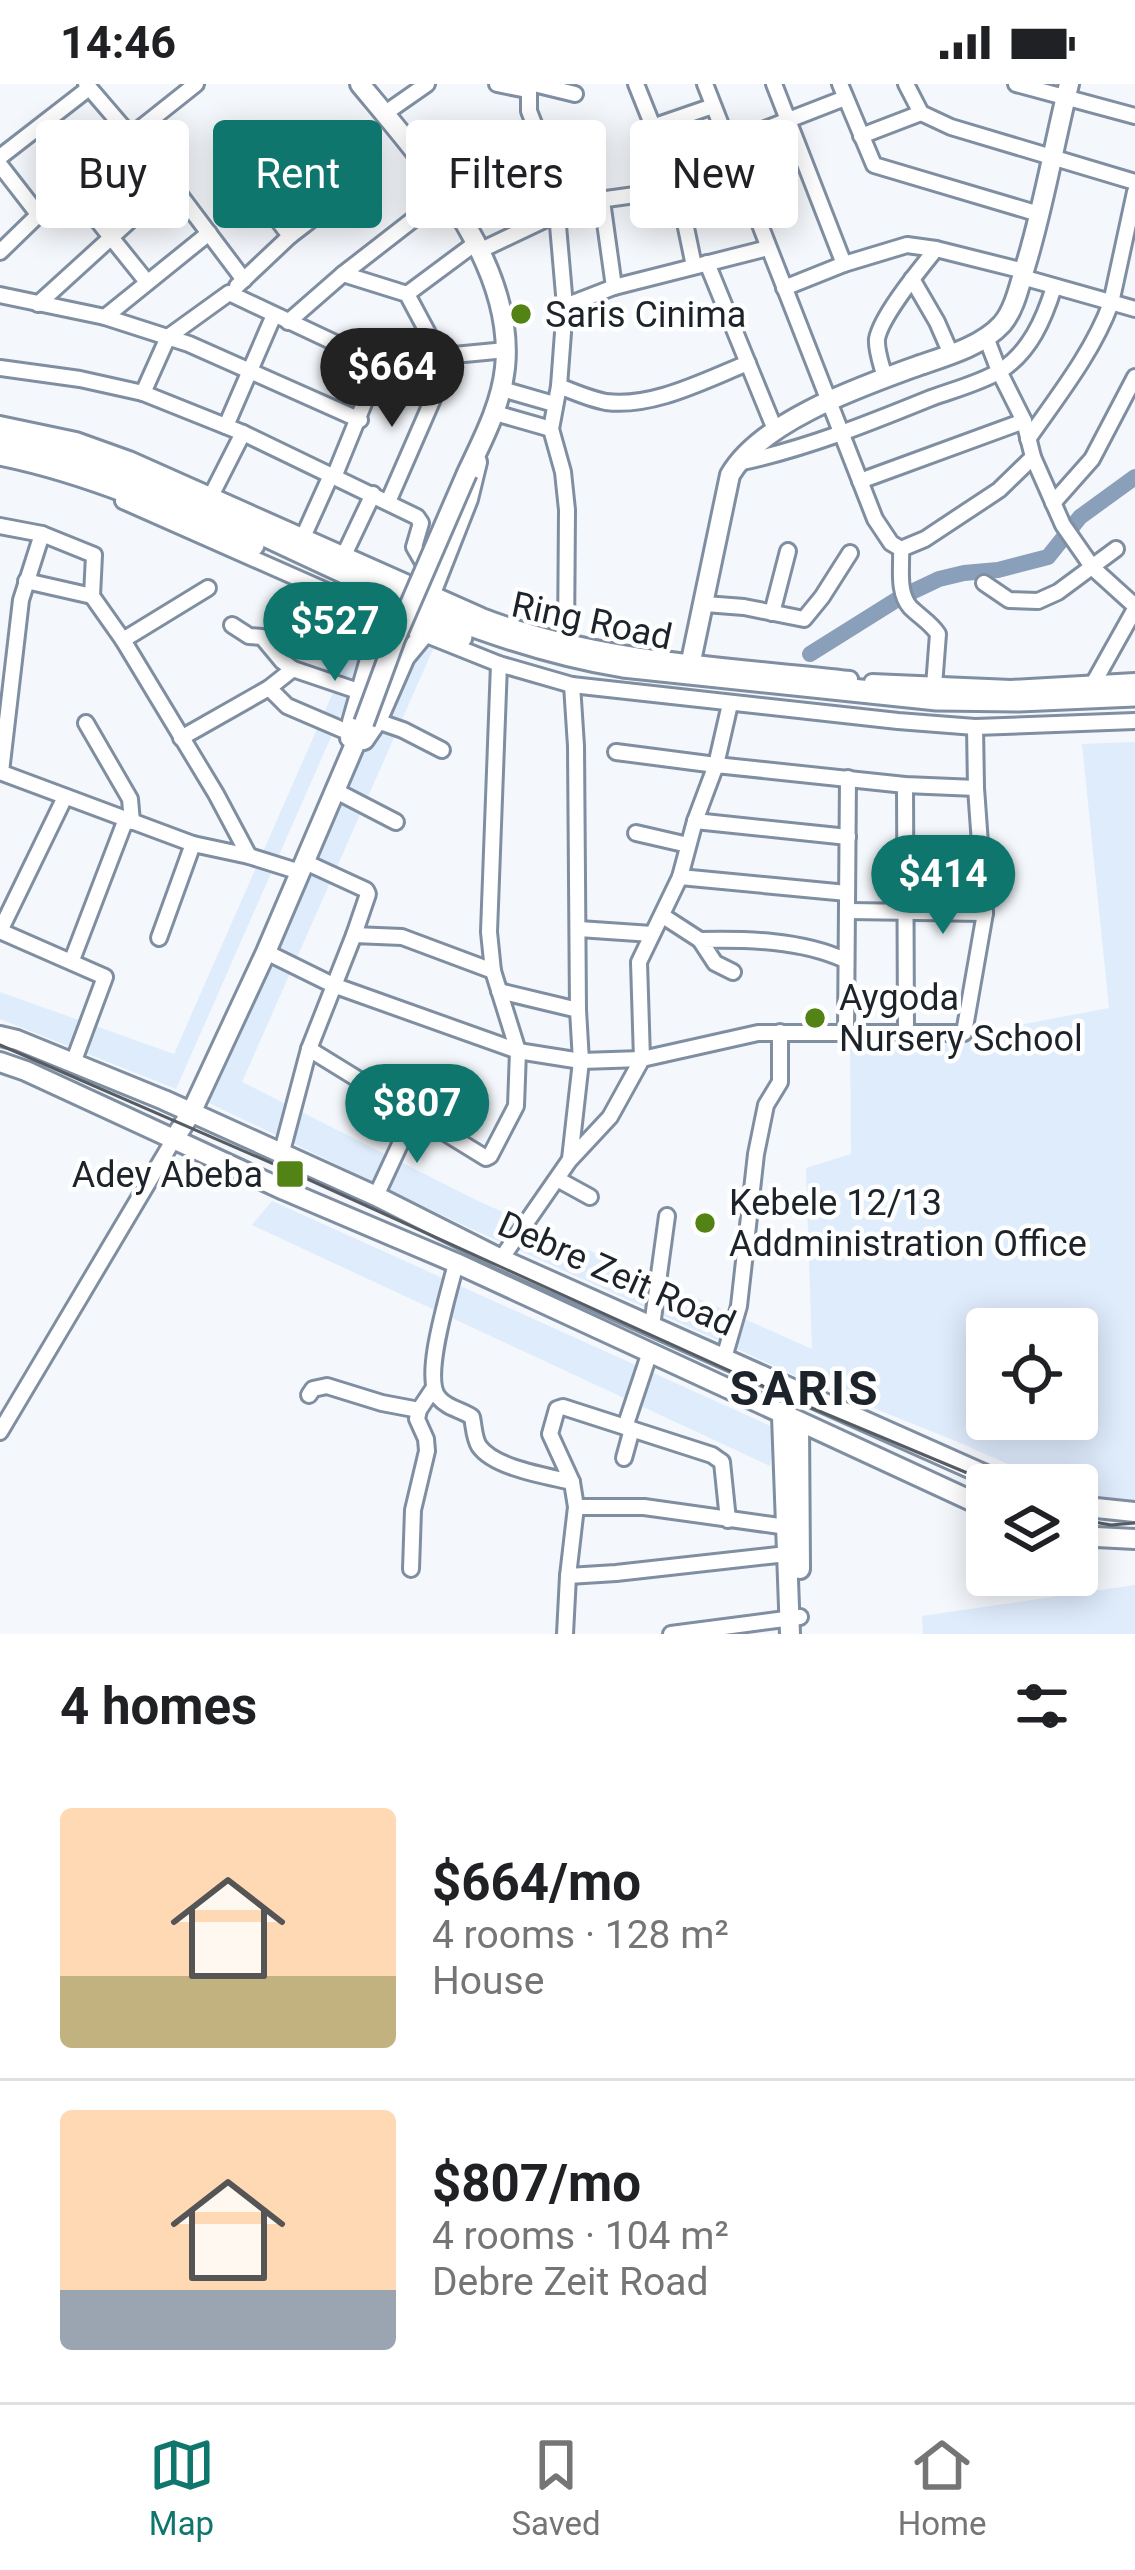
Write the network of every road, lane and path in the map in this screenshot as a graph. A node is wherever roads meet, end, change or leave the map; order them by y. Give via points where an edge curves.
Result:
1 (167, 84) edge
2 (196, 84) edge
3 (360, 84) edge
4 (428, 84) edge
5 (497, 84) edge
6 (636, 84) edge
7 (704, 84) edge
8 (774, 84) edge
9 (906, 84) edge
10 (1020, 85) edge
11 (88, 86) edge
12 (530, 86) edge
13 (842, 91) edge
14 (1067, 91) edge
15 (575, 94) dead end
16 (178, 99) junction
17 (712, 106) junction
18 (384, 113) junction
19 (921, 113) junction
20 (1135, 116) edge
21 (117, 120) edge
22 (151, 120) edge
23 (532, 120) edge
24 (649, 120) edge
25 (674, 120) edge
26 (718, 120) edge
27 (790, 120) edge
28 (792, 120) edge
29 (861, 136) junction
30 (406, 142) edge
31 (798, 142) edge
32 (1052, 160) junction
33 (0, 161) edge
34 (1135, 182) edge
35 (1135, 191) edge
36 (189, 207) edge
37 (36, 211) edge
38 (1040, 214) junction
39 (36, 216) edge
40 (406, 225) edge
41 (102, 228) edge
42 (121, 228) edge
43 (284, 228) edge
44 (300, 228) edge
45 (468, 228) edge
46 (518, 228) edge
47 (558, 228) edge
48 (606, 228) edge
49 (689, 228) edge
50 (761, 228) edge
51 (209, 233) junction
52 (290, 236) junction
53 (110, 238) junction
54 (479, 246) junction
55 (768, 248) junction
56 (936, 249) junction
57 (0, 251) edge
58 (700, 264) junction
59 (844, 264) junction
60 (343, 274) junction
61 (1023, 274) junction
62 (912, 279) junction
63 (244, 280) junction
64 (147, 283) junction
65 (614, 286) junction
66 (1054, 287) junction
67 (784, 288) junction
68 (229, 293) junction
69 (407, 294) junction
70 (0, 295) edge
71 (1112, 302) junction
72 (38, 304) junction
73 (565, 306) junction
74 (1135, 309) edge
75 (105, 317) junction
76 (281, 318) junction
77 (168, 337) junction
78 (986, 337) junction
79 (506, 350) junction
80 (951, 354) junction
81 (454, 355) junction
82 (748, 363) junction
83 (380, 364) junction
84 (0, 368) edge
85 (251, 371) junction
86 (999, 371) junction
87 (1135, 377) edge
88 (886, 378) junction
89 (559, 386) junction
90 (502, 389) junction
91 (143, 392) junction
92 (436, 392) junction
93 (829, 399) junction
94 (554, 404) junction
95 (495, 413) junction
96 (360, 420) junction
97 (1024, 421) junction
98 (0, 424) edge
99 (226, 426) junction
100 (551, 429) junction
101 (776, 432) junction
102 (243, 434) junction
103 (842, 434) junction
104 (0, 439) edge
105 (1028, 439) junction
106 (477, 452) junction
107 (0, 454) edge
108 (1033, 457) junction
109 (738, 463) junction
110 (0, 465) edge
111 (333, 476) junction
112 (860, 481) junction
113 (212, 494) junction
114 (373, 494) junction
115 (388, 502) junction
116 (1053, 503) junction
117 (0, 526) edge
118 (42, 534) junction
119 (304, 535) junction
120 (901, 549) junction
121 (1116, 549) dead end
122 (788, 551) dead end
123 (345, 553) junction
124 (850, 553) dead end
125 (425, 566) junction
126 (1094, 568) junction
127 (26, 581) junction
128 (984, 583) dead end
129 (208, 588) dead end
130 (431, 593) junction
131 (92, 596) junction
132 (705, 604) junction
133 (1135, 607) edge
134 (772, 613) junction
135 (377, 614) junction
136 (232, 625) dead end
137 (424, 634) junction
138 (123, 640) junction
139 (566, 643) junction
140 (691, 661) junction
141 (499, 664) junction
142 (293, 669) junction
143 (1135, 681) edge
144 (1093, 684) junction
145 (572, 685) junction
146 (934, 686) junction
147 (269, 688) junction
148 (361, 692) junction
149 (1135, 695) edge
150 (730, 704) junction
151 (1135, 708) edge
152 (1135, 721) edge
153 (86, 723) dead end
154 (975, 727) junction
155 (361, 732) junction
156 (181, 738) junction
157 (442, 750) dead end
158 (616, 752) dead end
159 (716, 765) junction
160 (0, 772) edge
161 (848, 778) junction
162 (905, 785) junction
163 (976, 788) junction
164 (336, 790) junction
165 (64, 796) junction
166 (695, 820) junction
167 (129, 821) junction
168 (396, 822) dead end
169 (636, 832) dead end
170 (848, 837) junction
171 (193, 844) junction
172 (688, 845) junction
173 (249, 856) junction
174 (302, 867) junction
175 (680, 877) junction
176 (847, 892) junction
177 (848, 911) junction
178 (904, 911) junction
179 (985, 913) junction
180 (663, 916) junction
181 (579, 929) junction
182 (0, 931) edge
183 (652, 934) junction
184 (354, 935) junction
185 (159, 938) dead end
186 (700, 940) junction
187 (266, 952) junction
188 (72, 960) junction
189 (845, 960) junction
190 (493, 971) junction
191 (733, 972) dead end
192 (333, 985) junction
193 (499, 991) junction
194 (578, 1010) junction
195 (780, 1032) junction
196 (847, 1032) junction
197 (906, 1032) junction
198 (0, 1036) edge
199 (309, 1049) junction
200 (518, 1051) junction
201 (642, 1059) junction
202 (581, 1061) junction
203 (0, 1062) edge
204 (73, 1063) junction
205 (164, 1100) junction
206 (190, 1113) junction
207 (414, 1114) junction
208 (151, 1128) junction
209 (174, 1139) junction
210 (281, 1155) junction
211 (569, 1161) junction
212 (559, 1180) junction
213 (376, 1196) junction
214 (590, 1197) dead end
215 (542, 1199) junction
216 (556, 1210) dead end
217 (667, 1216) dead end
218 (502, 1259) junction
219 (456, 1263) junction
220 (652, 1326) junction
221 (650, 1352) junction
222 (724, 1358) junction
223 (433, 1389) junction
224 (309, 1396) dead end
225 (419, 1410) junction
226 (791, 1419) junction
227 (629, 1428) junction
228 (0, 1432) edge
229 (624, 1458) dead end
230 (966, 1467) edge
231 (572, 1482) junction
232 (966, 1498) edge
233 (576, 1508) junction
234 (1098, 1508) edge
235 (1135, 1512) edge
236 (728, 1520) junction
237 (787, 1527) junction
238 (1098, 1536) edge
239 (1135, 1539) edge
240 (787, 1554) junction
241 (411, 1568) dead end
242 (568, 1576) junction
243 (795, 1626) edge
244 (722, 1631) edge
245 (565, 1634) edge
246 (671, 1634) edge

1 - 16 street
2 - 16 street
3 - 18 main road
4 - 18 street
5 - 12 street
6 - 24 street
7 - 17 street
8 - 27 street
9 - 19 street
10 - 14 street
11 - 21 street
11 - 33 street
12 - 15 street
12 - 23 street
13 - 28 street
13 - 29 street
14 - 20 street
14 - 32 main road
16 - 22 street
17 - 25 street
17 - 26 street
18 - 30 main road
19 - 29 street
19 - 32 street
29 - 38 street via 880,168
31 - 59 street
32 - 34 street
32 - 38 main road
33 - 37 street
35 - 71 street
36 - 51 street
38 - 61 main road
39 - 57 street
40 - 60 street
41 - 53 street
42 - 53 street
43 - 52 street
44 - 52 street
45 - 54 main road
46 - 54 street
47 - 73 street
48 - 65 street
49 - 58 street
50 - 55 street
51 - 63 street
51 - 64 street
52 - 63 street
53 - 64 street
53 - 72 street
54 - 69 street
54 - 79 main road via 501,302
55 - 58 street
55 - 67 street
56 - 59 street via 898,246
56 - 61 street
56 - 62 street
58 - 65 street
58 - 82 street
59 - 67 street
60 - 69 street
60 - 76 street
61 - 66 street
61 - 78 main road via 1010,311
62 - 80 street
62 - 88 street via 878,335
63 - 68 street
64 - 75 street
65 - 73 street
66 - 71 street
66 - 86 street via 1029,343
67 - 93 street
68 - 76 street
68 - 77 street
69 - 81 street via 430,337
70 - 72 street
71 - 74 street
71 - 105 street
72 - 75 street
73 - 89 street
75 - 77 street
76 - 83 street
76 - 85 street
77 - 85 street
77 - 91 street
78 - 80 main road
78 - 86 street
79 - 81 street
79 - 90 main road
80 - 88 main road
81 - 92 street
82 - 89 street via 620,403
82 - 101 street
83 - 92 street
83 - 96 street
84 - 91 street
85 - 96 street
85 - 99 street
86 - 97 street
86 - 103 street
87 - 116 street via 1092,459
88 - 93 main road
89 - 94 street
90 - 94 street
90 - 95 main road
91 - 99 street
92 - 115 street
93 - 101 main road
93 - 103 street
94 - 100 street
95 - 100 street
95 - 106 main road
96 - 111 street
97 - 105 street
97 - 112 street
98 - 113 street, Ring Road via 76,440
99 - 102 street
100 - 139 street via 567,510
101 - 109 main road
102 - 111 street
102 - 113 street
103 - 109 street
103 - 112 street
104 - 149 highway, Ring Road via 99,463 478,629 574,658 937,699
105 - 108 street
106 - 125 main road, bridge
106 - 130 main road via 476,476
107 - 151 highway, Ring Road via 93,478 456,635 578,671 882,709
108 - 116 street
108 - 120 street via 999,490
109 - 132 main road
110 - 135 street, Ring Road via 130,504
111 - 114 street
111 - 119 street
112 - 120 street via 884,535
113 - 119 street, Ring Road
114 - 115 street
114 - 123 street
115 - 125 street via 421,523 414,547
116 - 126 street
117 - 118 street
118 - 127 street
118 - 131 street via 94,555
119 - 123 street, Ring Road
120 - 146 street via 903,591 936,628
121 - 126 street
122 - 134 street
123 - 130 street, Ring Road
124 - 134 street via 804,619
125 - 155 main road, bridge
126 - 128 street via 1038,601 1009,600
126 - 133 street
127 - 131 street
127 - 160 street
129 - 138 street
130 - 139 street, Ring Road
131 - 138 street
132 - 134 street
132 - 140 main road
133 - 144 street
135 - 137 street, Ring Road
135 - 148 main road
136 - 142 street via 262,637
137 - 141 street, Ring Road
137 - 155 main road
138 - 156 street
139 - 140 street, Ring Road
140 - 146 street, Ring Road
141 - 145 street, Ring Road
141 - 190 street
142 - 147 street
142 - 148 street
143 - 144 street, Ring Road
144 - 146 street, Ring Road
145 - 150 street, Ring Road
145 - 181 street
147 - 155 street via 287,706
147 - 156 street
148 - 155 main road
150 - 154 street, Ring Road
150 - 159 street
152 - 154 street, Ring Road
153 - 167 street via 130,799
154 - 163 street
155 - 157 street
155 - 164 main road
156 - 173 street
158 - 159 street
159 - 161 street
159 - 166 street
160 - 165 street
161 - 162 street
161 - 170 street
162 - 163 street
162 - 178 street
163 - 179 street
164 - 168 street
164 - 174 main road
165 - 167 street
165 - 182 street
166 - 170 street
166 - 172 street
167 - 171 street
167 - 188 street
169 - 172 street
170 - 176 street
171 - 173 street
171 - 185 street
172 - 175 street
173 - 174 street
174 - 184 street via 366,890
174 - 187 main road
175 - 176 street
175 - 180 street
176 - 177 street
177 - 178 street
177 - 189 street
178 - 179 street
178 - 197 street
179 - 197 street via 964,1033
180 - 183 street
180 - 186 street
181 - 183 street
181 - 194 street
182 - 188 street
183 - 201 street via 639,962
184 - 190 street via 402,937
184 - 192 street
186 - 189 street via 817,948
186 - 191 street via 715,963
187 - 192 street
187 - 206 main road
188 - 204 street via 106,981
189 - 196 street
190 - 193 street
192 - 199 street
192 - 200 street
193 - 194 street
193 - 200 street
194 - 202 street
195 - 196 street
195 - 201 street
195 - 222 street via 780,1082 766,1105 756,1154 739,1306
196 - 197 street
198 - 204 main road, Debre Zeit Road
199 - 207 street
199 - 210 street
200 - 202 street
200 - 207 street via 516,1106 488,1158
201 - 202 street
201 - 211 street via 610,1117
202 - 211 street
203 - 208 main road, Debre Zeit Road
204 - 205 main road, Debre Zeit Road
205 - 206 main road, Debre Zeit Road
205 - 208 main road
206 - 209 main road
206 - 210 main road, Debre Zeit Road
207 - 213 street
208 - 209 main road, Debre Zeit Road
209 - 219 main road, Debre Zeit Road
209 - 228 street
210 - 213 main road, Debre Zeit Road
211 - 212 street
212 - 214 street
212 - 215 street
213 - 218 main road, Debre Zeit Road
215 - 216 street
215 - 218 street
217 - 220 street
218 - 220 main road, Debre Zeit Road
219 - 221 main road, Debre Zeit Road
219 - 223 street
220 - 222 main road, Debre Zeit Road
221 - 226 main road, Debre Zeit Road
221 - 227 street
222 - 230 main road, Debre Zeit Road
223 - 225 street
223 - 231 street via 472,1418 482,1450 494,1459
224 - 225 street via 327,1386
225 - 241 street via 427,1451
226 - 232 main road, Debre Zeit Road
226 - 237 main road
226 - 243 main road
227 - 229 street
227 - 231 street via 557,1409 550,1434
227 - 236 street via 722,1462
231 - 233 street
233 - 236 street via 644,1507
233 - 242 street
234 - 235 main road
236 - 237 street
237 - 240 main road
238 - 239 main road
240 - 242 street
240 - 243 main road
242 - 245 street
243 - 244 street
244 - 246 street

